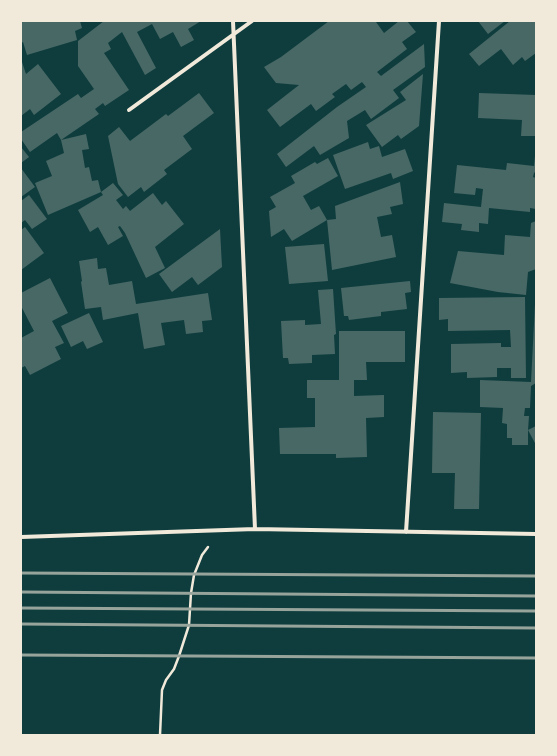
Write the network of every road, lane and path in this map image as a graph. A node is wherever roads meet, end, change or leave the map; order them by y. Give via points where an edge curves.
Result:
1 (233, 21) edge
2 (252, 21) edge
3 (439, 21) edge
4 (234, 34) junction
5 (129, 110) dead end
6 (255, 529) junction
7 (406, 532) junction
8 (536, 534) edge
9 (21, 537) edge
10 (211, 545) dead end
11 (160, 735) edge

1 - 4 street
2 - 4 street
3 - 7 street
4 - 5 street
4 - 6 street
6 - 7 street
6 - 9 street
7 - 8 street
10 - 11 path via 206,548 194,574 189,625 180,656 162,690

